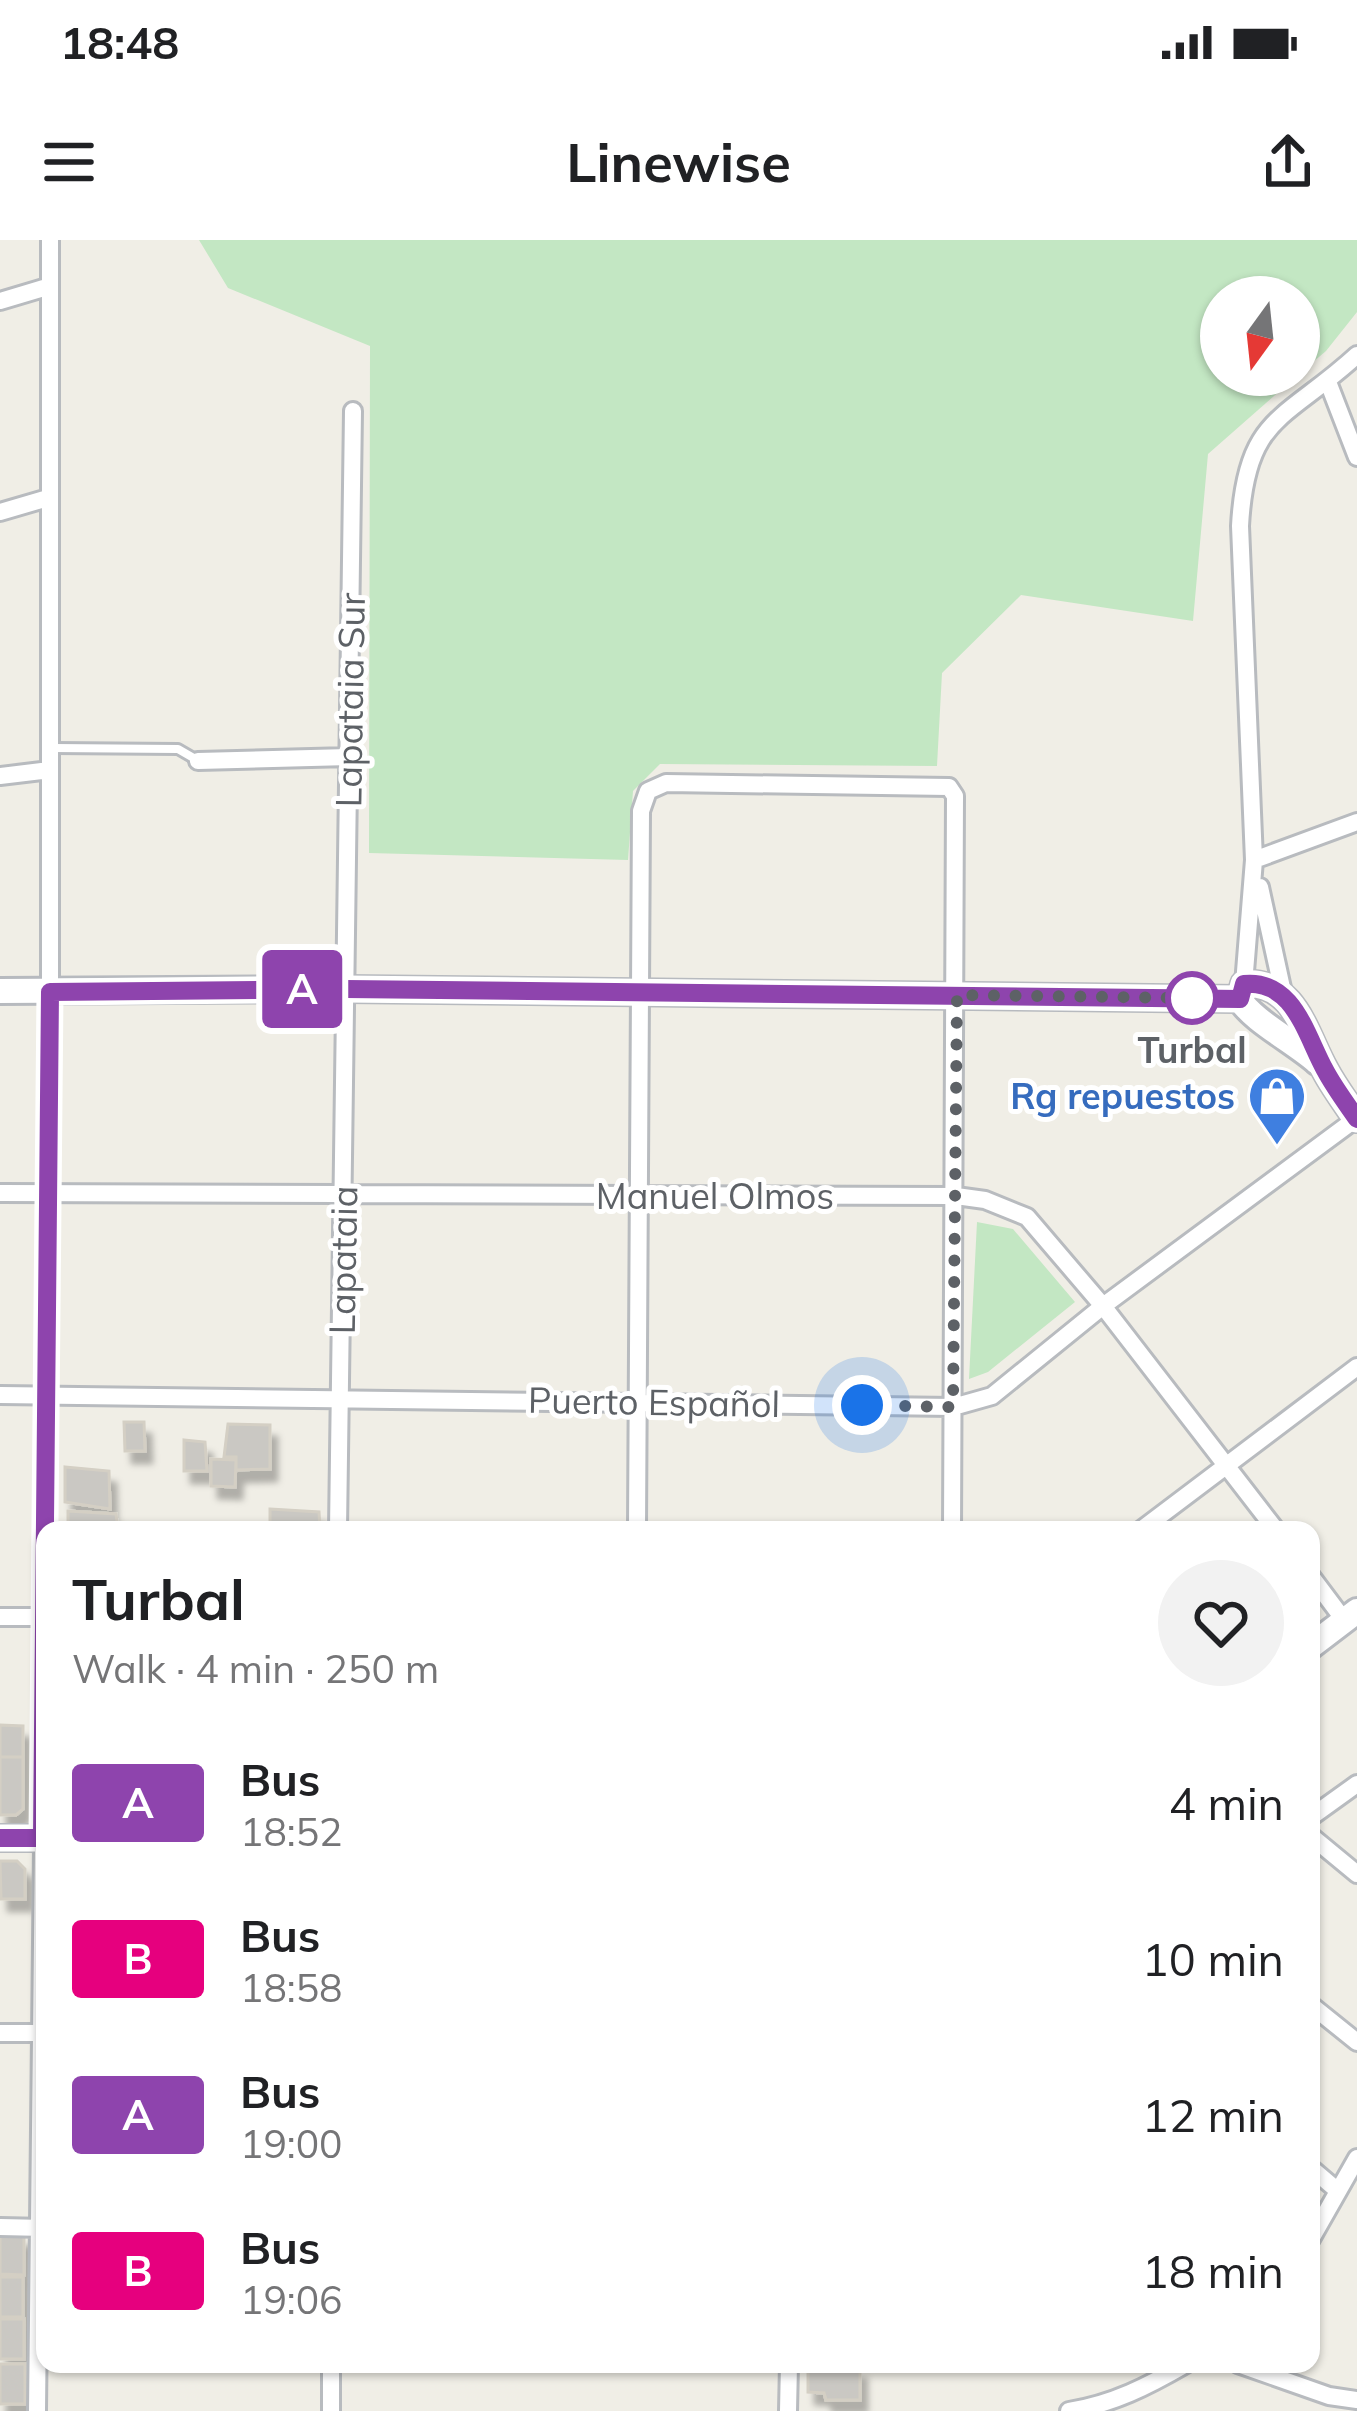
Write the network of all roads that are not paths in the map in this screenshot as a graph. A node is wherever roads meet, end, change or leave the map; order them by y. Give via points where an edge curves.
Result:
1 (50, 240) edge
2 (47, 287) junction
3 (0, 301) edge
4 (1357, 355) edge
5 (1328, 382) junction
6 (353, 411) dead end
7 (1357, 457) edge
8 (47, 498) junction
9 (0, 512) edge
10 (50, 748) junction
11 (349, 757) junction
12 (198, 761) joint
13 (50, 770) junction
14 (0, 776) edge
15 (1357, 822) edge
16 (1254, 860) junction
17 (346, 989) junction
18 (1242, 991) junction
19 (0, 992) edge
20 (50, 992) junction
21 (640, 993) junction
22 (957, 995) junction
23 (1287, 1000) junction
24 (1266, 1022) junction
25 (1323, 1067) junction
26 (1357, 1118) edge
27 (0, 1193) edge
28 (50, 1193) junction
29 (344, 1195) junction
30 (636, 1196) junction
31 (956, 1196) junction
32 (1103, 1306) junction
33 (1357, 1367) edge
34 (0, 1395) edge
35 (46, 1396) junction
36 (340, 1398) junction
37 (636, 1401) junction
38 (953, 1407) junction
39 (1228, 1466) junction
40 (45, 1521) edge
41 (338, 1521) edge
42 (637, 1521) edge
43 (952, 1521) edge
44 (1153, 1521) edge
45 (1269, 1521) edge
46 (1320, 1585) edge
47 (36, 1616) edge
48 (1351, 1616) edge
49 (0, 1617) edge
50 (1320, 1639) edge
51 (1357, 1784) edge
52 (1320, 1811) edge
53 (0, 1838) edge
54 (36, 1838) edge
55 (1320, 1843) edge
56 (1357, 1874) edge
57 (1320, 2013) edge
58 (36, 2032) edge
59 (0, 2033) edge
60 (1357, 2042) edge
61 (1357, 2158) edge
62 (1320, 2176) edge
63 (1338, 2191) junction
64 (1320, 2223) edge
65 (0, 2227) edge
66 (36, 2228) edge
67 (38, 2373) edge
68 (331, 2373) edge
69 (789, 2373) edge
70 (1170, 2373) edge
71 (1257, 2373) edge
72 (1357, 2400) edge
73 (37, 2411) edge
74 (331, 2411) edge
75 (788, 2411) edge
76 (1069, 2411) edge

1 - 2 street
2 - 3 street
2 - 8 street
4 - 5 street
5 - 7 street
5 - 16 street via 1258,440 1242,490
6 - 11 street, Lapataia Sur
8 - 9 street
8 - 10 street
10 - 12 lane via 178,749
10 - 13 street
11 - 12 street
11 - 17 street, Lapataia Sur
13 - 14 street
13 - 20 street
15 - 16 street
16 - 18 street
16 - 23 street
17 - 20 main road
17 - 21 main road
17 - 29 street, Lapataia
18 - 22 main road
18 - 23 main road via 1265,986
18 - 24 main road via 1245,1010
19 - 20 main road
20 - 28 street
21 - 22 main road
21 - 22 street via 641,811 648,791 666,783 949,787
21 - 30 street
22 - 31 street
23 - 24 main road via 1283,1014
23 - 25 main road
24 - 25 main road
25 - 26 main road
26 - 32 street, Puerto Español
27 - 28 street, Manuel Olmos
28 - 29 street, Manuel Olmos
28 - 35 street
29 - 30 street, Manuel Olmos
29 - 36 street, Lapataia
30 - 31 street, Manuel Olmos
30 - 37 street
31 - 32 street, Manuel Olmos via 1027,1217
31 - 38 street
32 - 38 street, Puerto Español via 992,1396
32 - 39 street, Manuel Olmos
33 - 39 street
34 - 35 street, Puerto Español
35 - 36 street, Puerto Español
35 - 40 street
36 - 37 street, Puerto Español
36 - 41 street, Lapataia
37 - 38 street, Puerto Español
37 - 42 street
38 - 43 street
39 - 44 street
39 - 45 street, Manuel Olmos
46 - 48 street
47 - 49 street
48 - 50 main road
51 - 52 street
53 - 54 main road
55 - 56 street
57 - 60 street
58 - 59 street
61 - 63 street
62 - 63 street
63 - 64 street
65 - 66 street
67 - 73 street
68 - 74 street
69 - 75 street
70 - 76 street via 1137,2392
71 - 72 street

